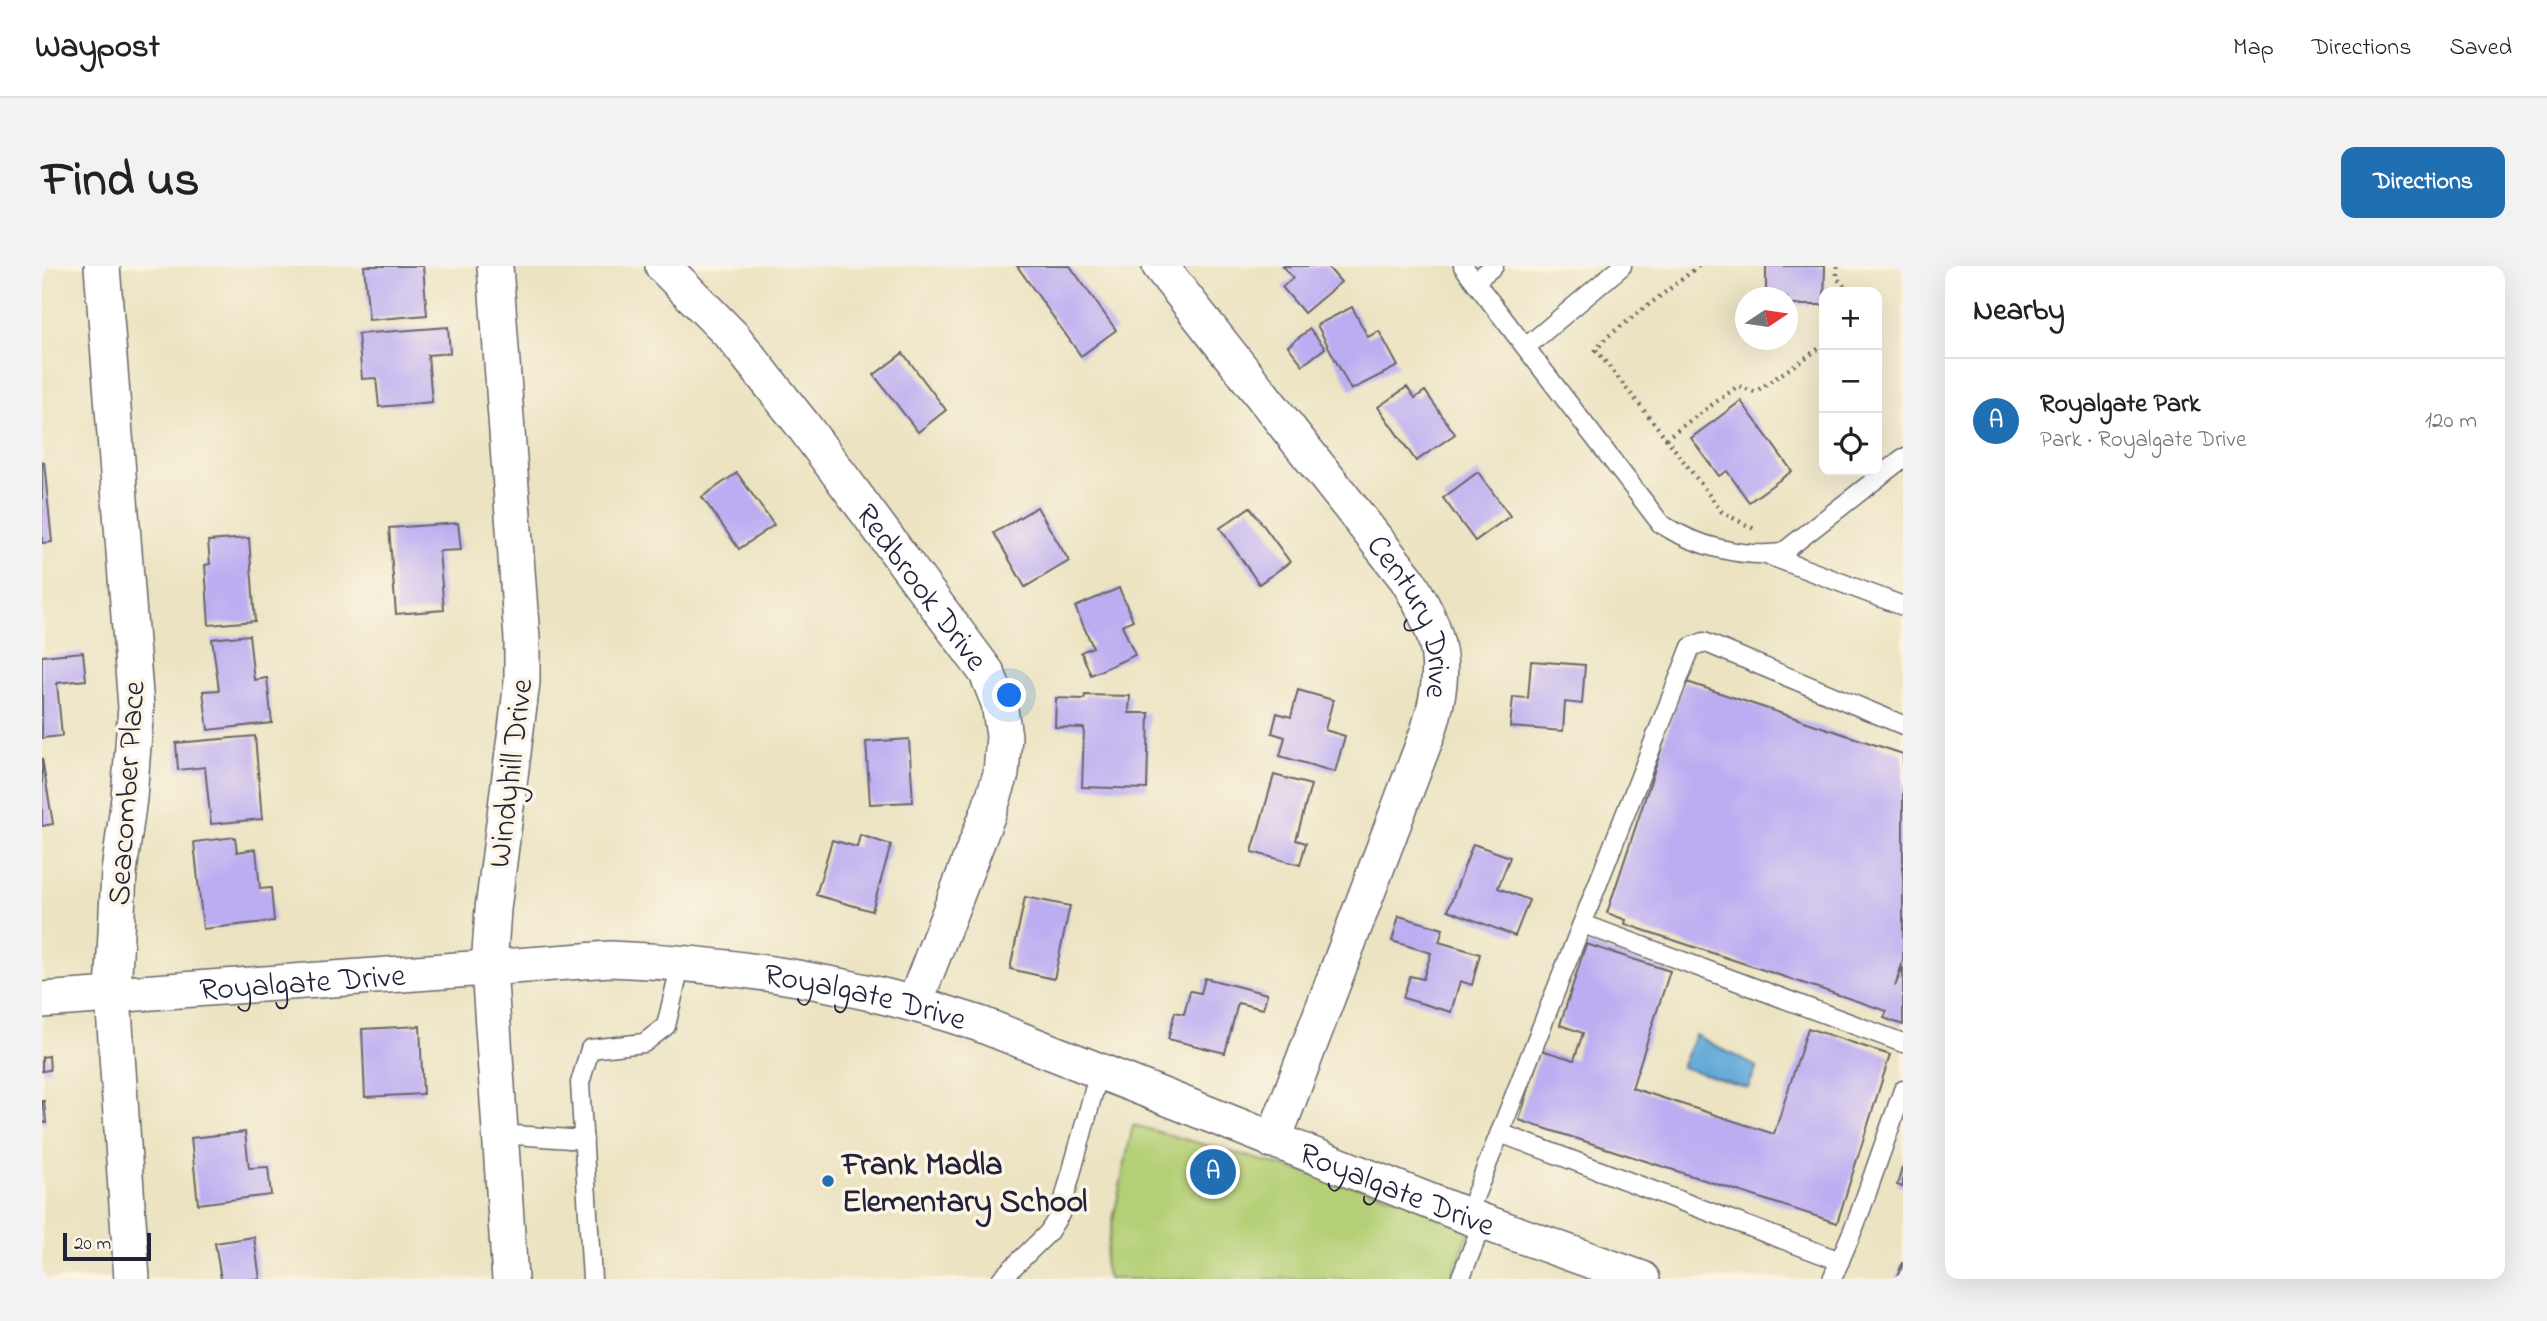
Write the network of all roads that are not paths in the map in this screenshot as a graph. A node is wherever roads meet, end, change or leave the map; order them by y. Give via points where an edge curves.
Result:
1 (102, 266) edge
2 (495, 266) edge
3 (663, 266) edge
4 (1160, 266) edge
5 (1463, 266) edge
6 (1494, 266) edge
7 (1622, 266) edge
8 (1475, 281) junction
9 (1526, 347) junction
10 (1903, 458) edge
11 (1768, 555) junction
12 (1903, 607) edge
13 (1903, 725) edge
14 (1583, 924) junction
15 (681, 963) junction
16 (489, 967) junction
17 (113, 995) junction
18 (42, 1000) edge
19 (915, 1003) junction
20 (1903, 1043) edge
21 (1099, 1072) junction
22 (1903, 1090) edge
23 (1500, 1133) junction
24 (501, 1134) junction
25 (584, 1140) junction
26 (1273, 1141) junction
27 (1475, 1219) junction
28 (1840, 1261) junction
29 (132, 1279) edge
30 (510, 1279) edge
31 (593, 1279) edge
32 (1001, 1279) edge
33 (1460, 1279) edge
34 (1642, 1279) edge
35 (1832, 1279) edge

1 - 17 street, Seacomber Place via 136,707 119,872
2 - 16 street, Windyhill Drive via 522,682
3 - 19 street, Redbrook Drive via 733,337 802,424 987,673 999,703 1004,736 1001,774
4 - 26 street, Century Drive via 1407,579 1423,605 1439,650 1442,675 1428,732
5 - 8 lane
6 - 8 lane
7 - 9 lane
8 - 9 lane
9 - 11 lane via 1661,524 1712,547
10 - 11 lane via 1789,548
11 - 12 lane
13 - 14 lane via 1704,642 1691,647
14 - 20 lane
14 - 23 lane
15 - 16 street, Royalgate Drive via 610,959
15 - 19 street, Royalgate Drive via 772,973
15 - 25 lane via 666,1026 644,1043 590,1049 580,1083
16 - 17 street, Royalgate Drive
16 - 24 street, Windyhill Drive
17 - 18 street, Royalgate Drive
17 - 29 street, Seacomber Place
19 - 21 street, Royalgate Drive
21 - 26 street, Royalgate Drive
21 - 32 lane via 1060,1214 1048,1233
22 - 28 lane
23 - 27 lane
23 - 28 lane
24 - 25 lane
24 - 30 street, Windyhill Drive
25 - 31 lane
26 - 27 street, Royalgate Drive
27 - 33 lane
27 - 34 street, Royalgate Drive
28 - 35 lane

